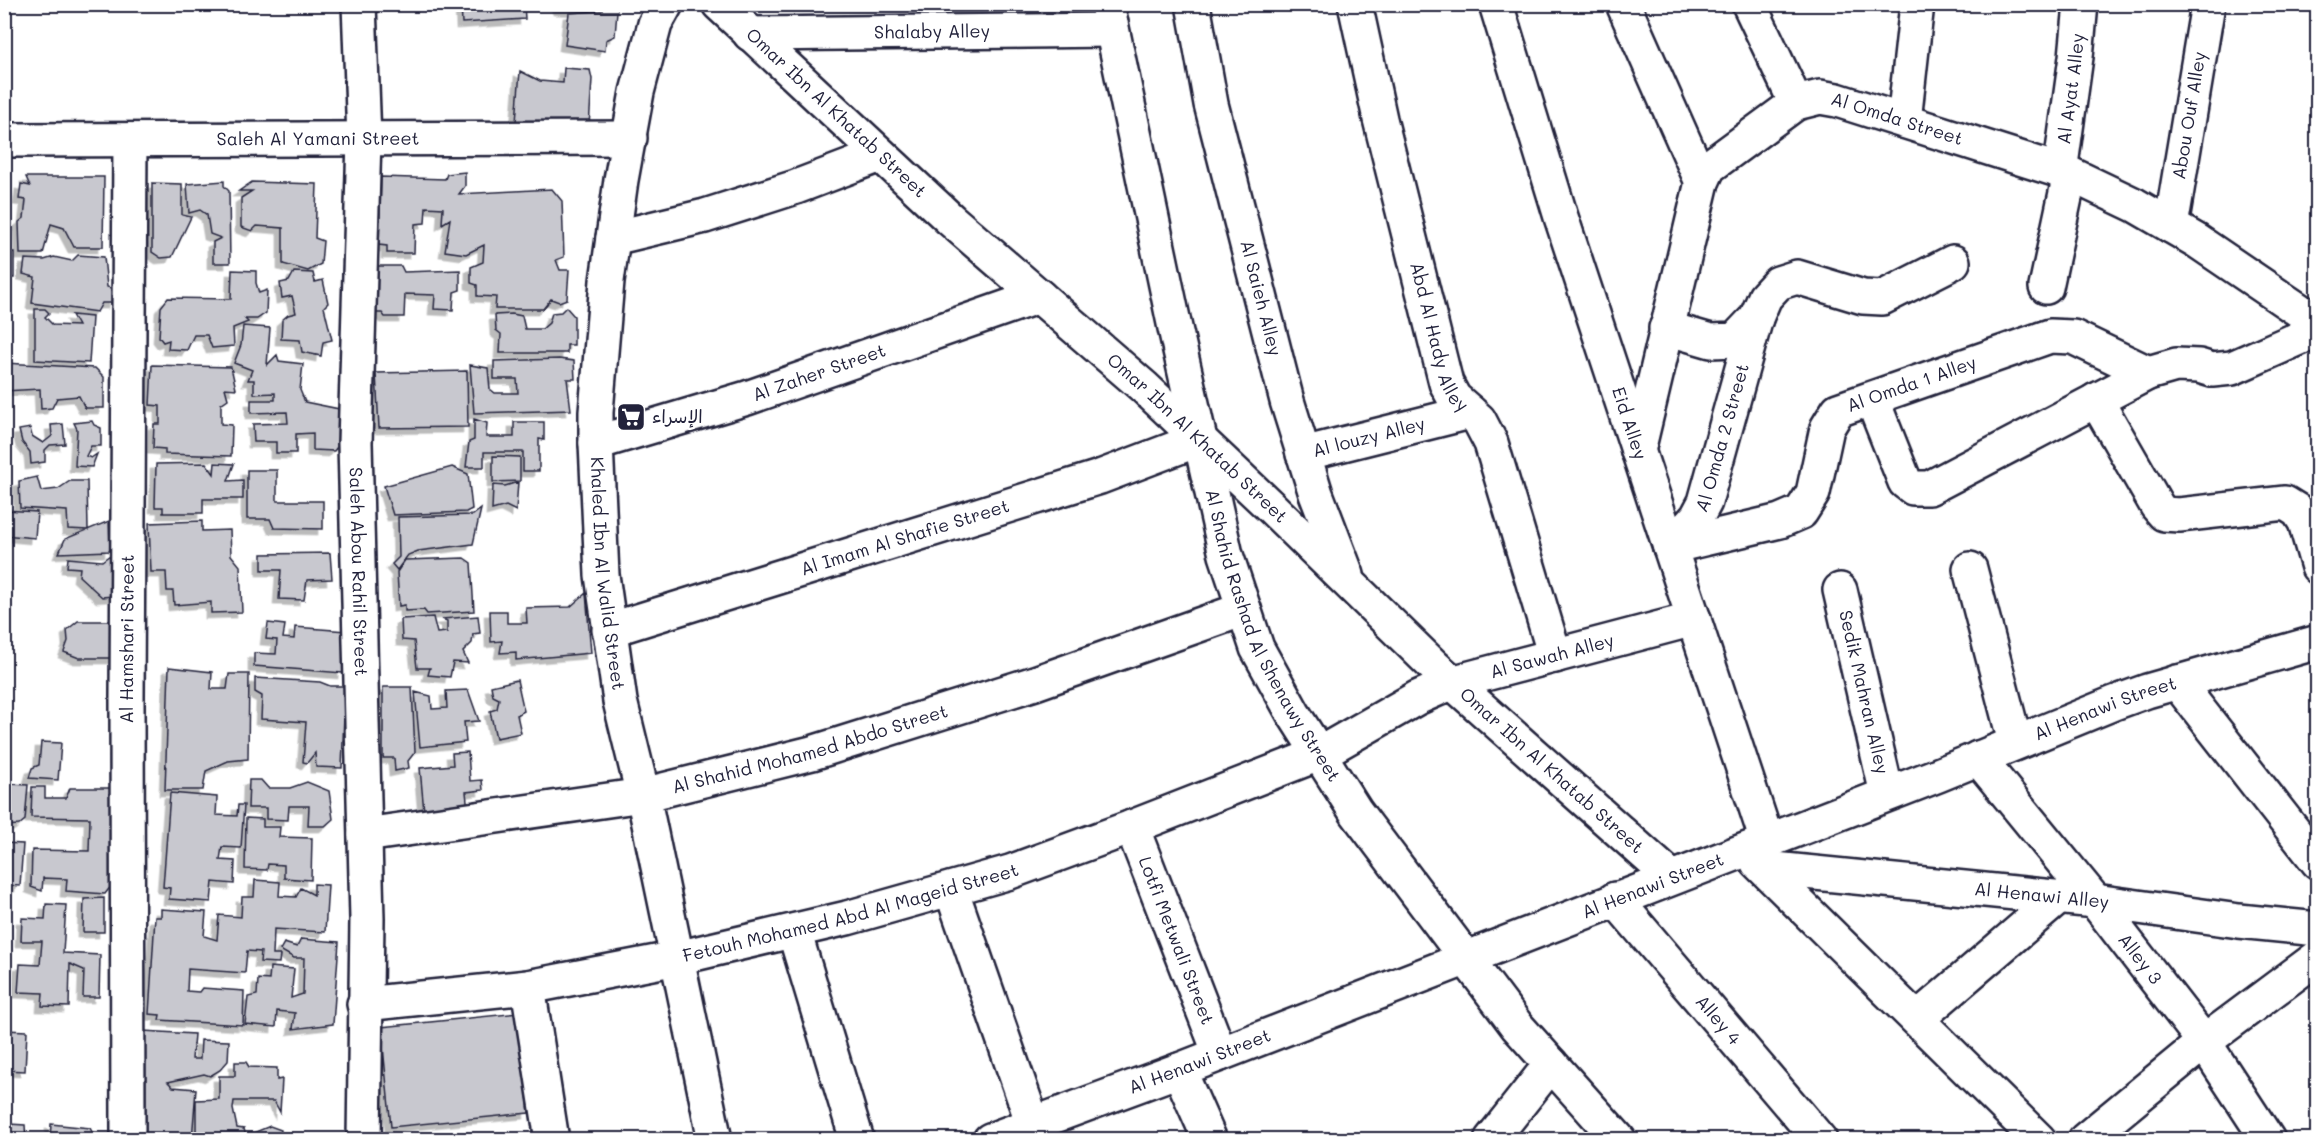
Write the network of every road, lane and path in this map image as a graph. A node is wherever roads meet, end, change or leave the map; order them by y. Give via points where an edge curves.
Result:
1 (359, 4) edge
2 (666, 4) edge
3 (719, 4) edge
4 (1192, 4) edge
5 (1355, 4) edge
6 (1496, 4) edge
7 (1623, 4) edge
8 (1749, 4) edge
9 (1917, 4) edge
10 (2081, 4) edge
11 (2208, 4) edge
12 (1110, 17) edge
13 (750, 34) junction
14 (1796, 103) junction
15 (1904, 121) junction
16 (630, 138) junction
17 (364, 139) junction
18 (4, 140) edge
19 (130, 140) junction
20 (880, 155) junction
21 (2065, 173) junction
22 (1702, 182) junction
23 (2171, 226) junction
24 (613, 238) junction
25 (1953, 262) dead end
26 (2046, 287) dead end
27 (1039, 296) junction
28 (1756, 318) junction
29 (2316, 323) edge
30 (1666, 328) junction
31 (2148, 373) junction
32 (1872, 399) junction
33 (2096, 400) junction
34 (1470, 412) junction
35 (1200, 439) junction
36 (596, 442) junction
37 (1638, 451) junction
38 (1303, 454) junction
39 (1670, 547) junction
40 (2317, 560) edge
41 (1970, 569) dead end
42 (1351, 585) junction
43 (1840, 590) dead end
44 (1244, 609) junction
45 (1694, 620) junction
46 (609, 630) junction
47 (2318, 642) edge
48 (1555, 656) junction
49 (2177, 682) junction
50 (1451, 683) junction
51 (2015, 742) junction
52 (1319, 754) junction
53 (1978, 758) junction
54 (1887, 794) junction
55 (643, 795) junction
56 (1132, 827) junction
57 (364, 835) junction
58 (1758, 853) junction
59 (2318, 862) edge
60 (1671, 878) junction
61 (951, 889) junction
62 (2058, 898) junction
63 (1616, 900) junction
64 (2095, 901) junction
65 (2318, 929) edge
66 (794, 931) junction
67 (1466, 957) junction
68 (2318, 957) edge
69 (677, 958) junction
70 (528, 987) junction
71 (364, 1004) junction
72 (1917, 1019) junction
73 (2204, 1042) junction
74 (1220, 1054) junction
75 (1551, 1064) junction
76 (1179, 1070) junction
77 (1033, 1124) junction
78 (128, 1140) edge
79 (364, 1140) edge
80 (552, 1140) edge
81 (715, 1140) edge
82 (858, 1140) edge
83 (990, 1140) edge
84 (1210, 1140) edge
85 (1491, 1140) edge
86 (1619, 1140) edge
87 (1820, 1140) edge
88 (2039, 1140) edge
89 (2085, 1140) edge
90 (2268, 1140) edge

1 - 17 street, Saleh Abou Rahil Street
2 - 16 street, Khaled Ibn Al Walid Street via 655,24 637,92
3 - 13 street, Omar Ibn Al Khatab Street
4 - 38 street, Al Saieh Alley via 1211,104
5 - 34 street, Abd Al Hady Alley via 1446,383 1454,398
6 - 37 street, Eid Alley
7 - 22 street
8 - 14 street
9 - 15 street
10 - 21 street, Al Ayat Alley
11 - 23 street, Abou Ouf Alley
12 - 13 street, Shalaby Alley
12 - 35 street, Al Shahid Rashad Al Shenawy Street
13 - 20 street, Omar Ibn Al Khatab Street
14 - 15 street, Al Omda Street via 1809,98 1837,100
14 - 22 street, Al Omda Street via 1709,167
15 - 21 street, Al Omda Street
16 - 17 street, Saleh Al Yamani Street
16 - 24 street, Khaled Ibn Al Walid Street
17 - 19 street, Saleh Al Yamani Street
17 - 57 street, Saleh Abou Rahil Street via 355,443
18 - 19 street, Saleh Al Yamani Street
19 - 78 street, Al Hamshari Street
20 - 24 street via 705,216
20 - 27 street, Omar Ibn Al Khatab Street
21 - 23 street, Al Omda Street
21 - 26 street, Al Ayat Alley
22 - 30 street, Al Omda Street
23 - 29 street, Al Omda Street
24 - 36 street, Khaled Ibn Al Walid Street
25 - 28 street via 1882,298 1863,297 1797,278 1778,283 1765,297
27 - 35 street, Omar Ibn Al Khatab Street
27 - 36 street, Al Zaher Street via 747,398
28 - 30 street via 1735,340 1711,341
28 - 39 street, Al Omda 2 Street via 1710,487 1696,518
29 - 31 street via 2232,368 2212,370 2176,365
30 - 37 street, Al Omda Street
31 - 32 street, Al Omda 1 Alley via 2073,337 2050,336
31 - 33 street
32 - 33 street via 1905,482 1918,489 1929,488
32 - 39 street, Al Omda 1 Alley via 1838,410 1827,428 1813,493 1801,512 1780,521
33 - 40 street via 2164,514 2285,503 2306,522
34 - 38 street, Al louzy Alley
34 - 48 street, Abd Al Hady Alley via 1491,443
35 - 42 street, Omar Ibn Al Khatab Street
35 - 44 street, Al Shahid Rashad Al Shenawy Street via 1226,555
35 - 46 street, Al Imam Al Shafie Street via 1100,477
36 - 46 street, Khaled Ibn Al Walid Street via 602,575
37 - 39 street, Eid Alley
38 - 42 street, Al Saieh Alley
39 - 45 street, Eid Alley
41 - 51 street
42 - 50 street, Omar Ibn Al Khatab Street
43 - 54 street, Sedik Mahran Alley
44 - 52 street, Al Shahid Rashad Al Shenawy Street via 1257,648
44 - 55 street, Al Shahid Mohamed Abdo Street via 1035,683 812,753
45 - 48 street, Al Sawah Alley
45 - 58 street, Eid Alley
46 - 55 street, Khaled Ibn Al Walid Street via 620,701
47 - 49 street, Al Henawi Street
48 - 50 street, Al Sawah Alley
49 - 51 street, Al Henawi Street
49 - 59 street
50 - 52 street, Al Sawah Alley
50 - 60 street, Omar Ibn Al Khatab Street
51 - 53 street, Al Henawi Street
52 - 56 street, Fetouh Mohamed Abd Al Mageid Street
52 - 67 street, Al Shahid Rashad Al Shenawy Street via 1356,812
53 - 54 street, Al Henawi Street
53 - 64 street, Alley 3
54 - 58 street, Al Henawi Street
55 - 57 street, Al Shahid Mohamed Abdo Street
55 - 69 street, Khaled Ibn Al Walid Street
56 - 61 street, Fetouh Mohamed Abd Al Mageid Street via 1010,872
56 - 74 street, Lotfi Metwali Street
57 - 71 street, Saleh Abou Rahil Street
58 - 60 street, Al Henawi Street
58 - 62 street, Al Henawi Alley
58 - 72 street
60 - 63 street, Al Henawi Street
61 - 66 street, Fetouh Mohamed Abd Al Mageid Street
61 - 77 street
62 - 64 street, Al Henawi Alley
62 - 72 street
63 - 67 street, Al Henawi Street
63 - 87 street, Alley 4
64 - 65 street, Al Henawi Alley
64 - 73 street, Alley 3
66 - 69 street, Fetouh Mohamed Abd Al Mageid Street
66 - 82 street
67 - 74 street, Al Henawi Street
67 - 75 street, Al Shahid Rashad Al Shenawy Street
68 - 73 street
69 - 70 street, Fetouh Mohamed Abd Al Mageid Street
69 - 81 street, Khaled Ibn Al Walid Street
70 - 71 street, Fetouh Mohamed Abd Al Mageid Street
70 - 80 street
71 - 79 street, Saleh Abou Rahil Street
72 - 88 street
73 - 89 street
73 - 90 street, Alley 3
74 - 76 street, Al Henawi Street
75 - 85 street
75 - 86 street, Al Shahid Rashad Al Shenawy Street
76 - 77 street, Al Henawi Street
76 - 84 street
77 - 83 street, Al Henawi Street

